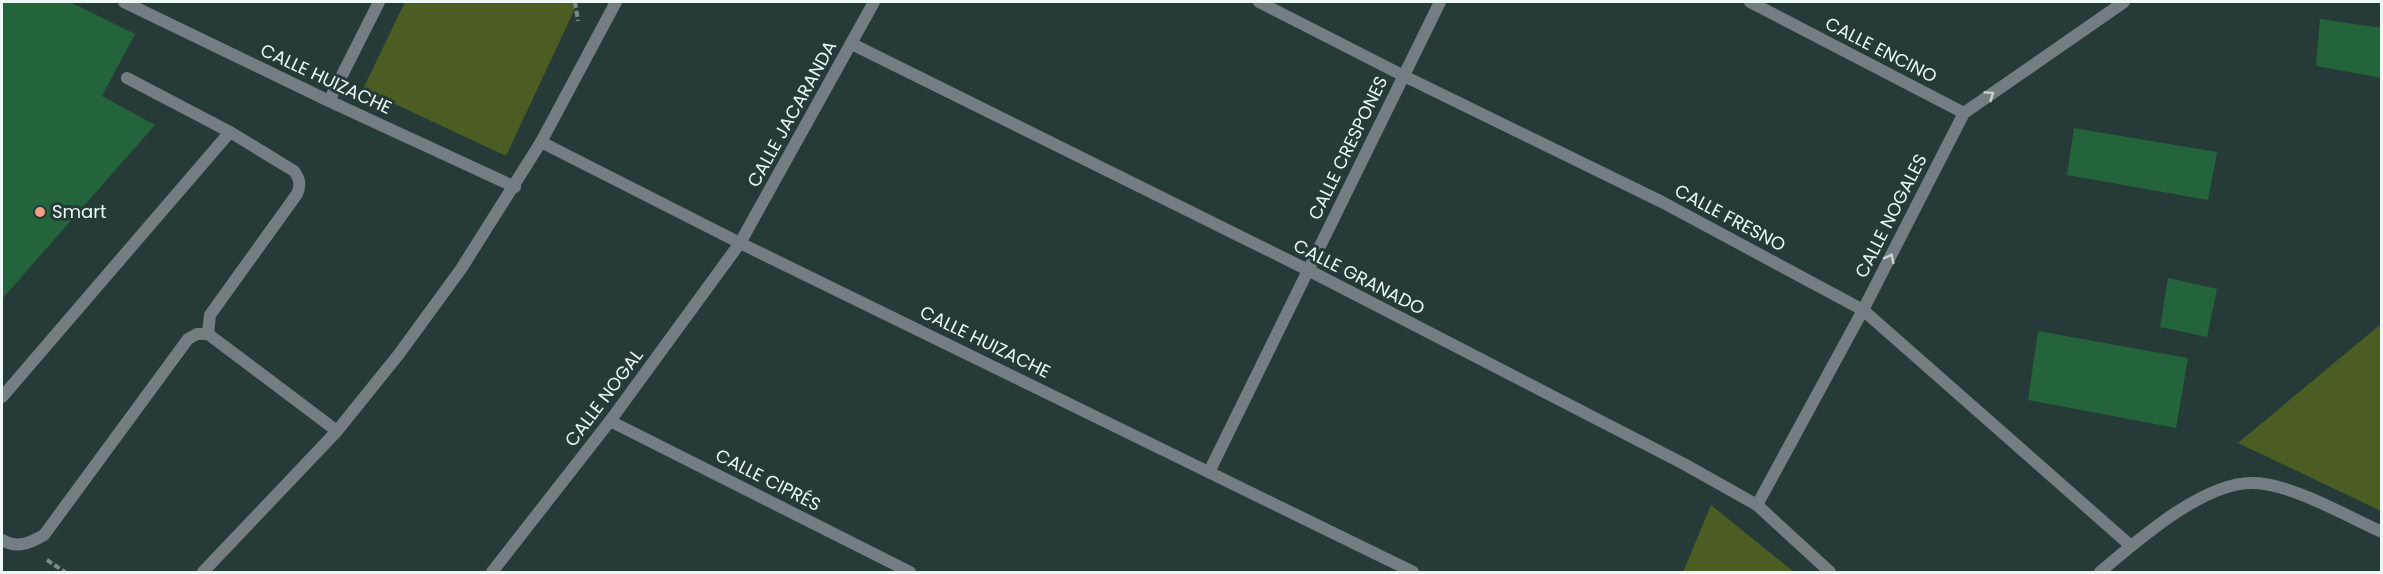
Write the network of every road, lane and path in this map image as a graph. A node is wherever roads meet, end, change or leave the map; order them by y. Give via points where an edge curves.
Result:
1 (124, 2) edge
2 (379, 2) edge
3 (616, 2) edge
4 (874, 2) edge
5 (1259, 2) edge
6 (1440, 2) edge
7 (1750, 2) edge
8 (2124, 2) edge
9 (852, 44) junction
10 (1404, 76) junction
11 (127, 78) dead end
12 (329, 101) junction
13 (1964, 113) junction
14 (230, 132) junction
15 (541, 142) junction
16 (514, 187) junction
17 (740, 243) junction
18 (1308, 270) junction
19 (1863, 310) junction
20 (208, 334) junction
21 (2, 396) edge
22 (610, 421) junction
23 (337, 431) junction
24 (1209, 472) junction
25 (1757, 505) junction
26 (2382, 532) edge
27 (2, 540) edge
28 (2131, 546) junction
29 (202, 573) edge
30 (492, 573) edge
31 (910, 573) edge
32 (1413, 573) edge
33 (1830, 573) edge
34 (2100, 573) edge

1 - 12 street, CALLE HUIZACHE
2 - 12 street
3 - 15 street
4 - 9 street, CALLE JACARANDA
5 - 10 street, CALLE FRESNO
6 - 10 street, CALLE CRESPONES
7 - 13 street, CALLE ENCINO
13 -> 8 street, CALLE NOGALES
9 - 17 street, CALLE JACARANDA
9 - 18 street, CALLE GRANADO
10 - 18 street, CALLE CRESPONES
10 - 19 street, CALLE FRESNO via 1662,202
11 - 14 street
12 - 16 street, CALLE HUIZACHE
19 -> 13 street, CALLE NOGALES
14 - 20 street via 294,171 300,188 210,315
14 - 21 street
15 - 16 street
15 - 17 street, CALLE HUIZACHE
16 - 23 street via 461,269
17 - 22 street, CALLE NOGAL
17 - 24 street, CALLE HUIZACHE
18 - 24 street, CALLE CRESPONES
18 - 25 street, CALLE GRANADO
19 - 25 street, CALLE NOGALES
19 - 28 street, CALLE FRESNO
20 - 23 street
20 - 27 street via 188,339 44,535 27,545
22 - 30 street, CALLE NOGAL
22 - 31 street, CALLE CIPRÉS
23 - 29 street
24 - 32 street, CALLE HUIZACHE
25 - 33 street, CALLE GRANADO
26 - 28 street via 2293,492 2255,483 2226,485 2202,495
28 - 34 street

